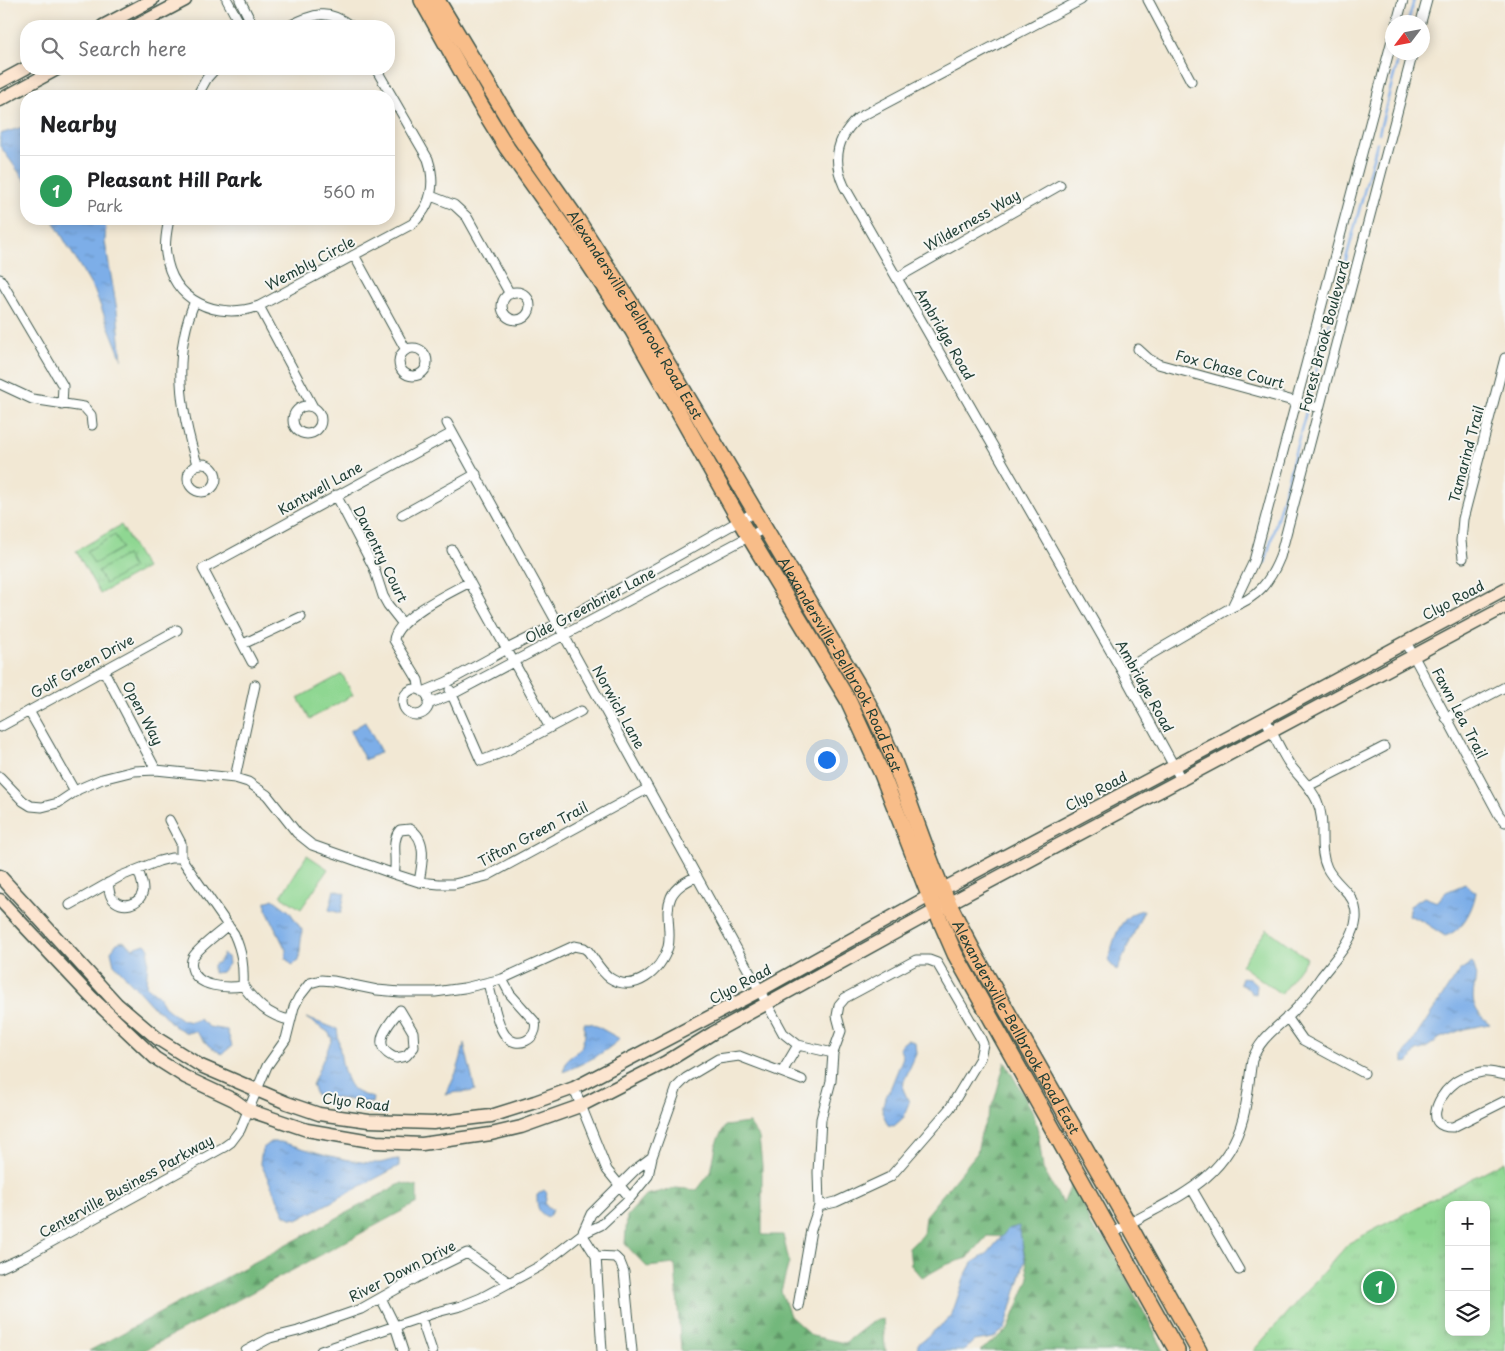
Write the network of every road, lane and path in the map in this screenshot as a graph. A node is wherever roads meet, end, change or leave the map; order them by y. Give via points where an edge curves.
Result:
1 (152, 0) edge
2 (185, 0) edge
3 (227, 0) edge
4 (240, 0) edge
5 (422, 0) edge
6 (437, 0) edge
7 (1081, 0) edge
8 (1148, 0) edge
9 (1403, 0) edge
10 (1428, 0) edge
11 (1399, 15) edge
12 (1423, 15) edge
13 (114, 20) edge
14 (147, 20) edge
15 (237, 20) edge
16 (251, 20) edge
17 (301, 20) edge
18 (343, 20) edge
19 (1387, 60) edge
20 (1411, 60) edge
21 (20, 71) edge
22 (46, 75) edge
23 (210, 75) edge
24 (379, 75) edge
25 (1191, 81) dead end
26 (0, 82) edge
27 (200, 90) edge
28 (386, 90) edge
29 (0, 100) edge
30 (395, 108) edge
31 (540, 182) junction
32 (1060, 185) dead end
33 (431, 196) junction
34 (168, 225) edge
35 (354, 255) junction
36 (897, 278) junction
37 (1, 283) edge
38 (510, 294) dead end
39 (195, 301) junction
40 (259, 306) junction
41 (638, 327) junction
42 (1138, 349) dead end
43 (406, 350) dead end
44 (1505, 358) edge
45 (0, 384) edge
46 (1296, 401) junction
47 (62, 405) junction
48 (313, 407) dead end
49 (1319, 408) junction
50 (446, 424) dead end
51 (92, 425) dead end
52 (452, 433) junction
53 (197, 464) dead end
54 (476, 474) junction
55 (336, 496) junction
56 (755, 512) junction
57 (402, 515) dead end
58 (740, 521) junction
59 (765, 528) junction
60 (750, 536) junction
61 (452, 550) dead end
62 (1463, 558) dead end
63 (470, 582) junction
64 (1505, 588) edge
65 (1232, 607) junction
66 (1505, 607) edge
67 (302, 617) dead end
68 (403, 624) junction
69 (557, 624) junction
70 (177, 630) dead end
71 (564, 636) junction
72 (1406, 642) junction
73 (243, 644) junction
74 (507, 649) junction
75 (1414, 656) junction
76 (513, 661) junction
77 (252, 662) dead end
78 (104, 670) junction
79 (1122, 671) junction
80 (447, 682) junction
81 (255, 685) dead end
82 (1505, 686) edge
83 (422, 691) junction
84 (451, 695) junction
85 (428, 704) junction
86 (29, 711) junction
87 (581, 711) dead end
88 (1265, 718) junction
89 (1446, 718) junction
90 (549, 726) junction
91 (0, 727) edge
92 (1272, 731) junction
93 (1384, 747) dead end
94 (1174, 766) junction
95 (156, 770) junction
96 (0, 777) edge
97 (235, 778) junction
98 (1182, 781) junction
99 (1308, 786) junction
100 (648, 789) junction
101 (75, 792) junction
102 (169, 820) dead end
103 (1505, 822) edge
104 (182, 858) junction
105 (138, 870) junction
106 (394, 874) junction
107 (0, 876) edge
108 (697, 876) junction
109 (108, 882) junction
110 (419, 882) junction
111 (936, 892) junction
112 (0, 900) edge
113 (70, 905) dead end
114 (942, 907) junction
115 (228, 925) junction
116 (502, 979) junction
117 (488, 984) junction
118 (243, 986) junction
119 (759, 991) junction
120 (400, 992) junction
121 (766, 1005) junction
122 (400, 1010) junction
123 (1287, 1017) junction
124 (290, 1020) junction
125 (798, 1045) junction
126 (833, 1053) junction
127 (782, 1072) junction
128 (1364, 1073) dead end
129 (1505, 1075) edge
130 (802, 1080) dead end
131 (1046, 1080) junction
132 (574, 1088) junction
133 (1031, 1089) junction
134 (256, 1090) junction
135 (1505, 1101) edge
136 (580, 1106) junction
137 (248, 1110) junction
138 (652, 1157) junction
139 (620, 1186) junction
140 (1192, 1189) junction
141 (630, 1198) junction
142 (819, 1206) junction
143 (1128, 1223) junction
144 (582, 1234) junction
145 (1112, 1234) junction
146 (596, 1256) junction
147 (0, 1268) edge
148 (1239, 1270) dead end
149 (508, 1282) junction
150 (381, 1298) junction
151 (798, 1306) dead end
152 (421, 1318) junction
153 (396, 1326) junction
154 (246, 1351) edge
155 (322, 1351) edge
156 (403, 1351) edge
157 (432, 1351) edge
158 (602, 1351) edge
159 (632, 1351) edge
160 (1178, 1351) edge
161 (1199, 1351) edge

1 - 13 street
2 - 14 street
3 - 15 street
4 - 16 street
5 - 31 main road, Alexandersville-Bellbrook Road East via 507,148
6 - 31 main road, Alexandersville-Bellbrook Road East
7 - 36 street, Ambridge Road via 858,118 845,132 838,149 840,177
8 - 25 street
9 - 11 street
10 - 12 street
17 - 18 street via 324,14
19 - 46 street, Forest Brook Boulevard
20 - 49 street, Forest Brook Boulevard
21 - 26 street
22 - 29 street
23 - 27 street
24 - 28 street, Wembly Circle
30 - 33 street, Wembly Circle via 428,159 433,182
31 - 41 main road, Alexandersville-Bellbrook Road East via 574,215
32 - 36 street, Wilderness Way
33 - 35 street, Wembly Circle via 425,211 412,224
33 - 38 street via 454,205 467,218
34 - 39 street, Wembly Circle via 165,242 168,264 178,284
35 - 40 street, Wembly Circle
35 - 43 street
36 - 79 street, Ambridge Road
37 - 47 street via 63,386
39 - 40 street, Wembly Circle via 208,308 232,312
39 - 53 street via 186,330 181,376 184,415
40 - 48 street
41 - 56 main road, Alexandersville-Bellbrook Road East
41 - 58 main road, Alexandersville-Bellbrook Road East
42 - 46 street, Fox Chase Court via 1158,364
44 - 62 street, Tamarind Trail via 1463,520
45 - 47 street via 32,399
46 - 49 street, Fox Chase Court
46 - 65 street, Forest Brook Boulevard via 1254,561
47 - 51 street via 84,407 91,415
49 - 65 street, Forest Brook Boulevard via 1280,557 1273,573 1257,594
50 - 52 street, Norwich Lane
52 - 54 street, Norwich Lane
52 - 55 street, Kantwell Lane
54 - 57 street
54 - 69 street, Norwich Lane
55 - 68 street, Daventry Court via 374,568 383,596
55 - 73 street, Kantwell Lane via 203,569
56 - 58 street, Olde Greenbrier Lane
56 - 59 main road, Alexandersville-Bellbrook Road East
58 - 60 main road, Alexandersville-Bellbrook Road East
58 - 69 street, Olde Greenbrier Lane
59 - 60 street, Olde Greenbrier Lane
59 - 111 main road, Alexandersville-Bellbrook Road East via 873,712 917,826
60 - 71 street, Olde Greenbrier Lane
60 - 111 main road, Alexandersville-Bellbrook Road East via 848,700
61 - 63 street
63 - 68 street via 427,606
63 - 74 street
64 - 72 street, Clyo Road
65 - 79 street, Forest Brook Boulevard
66 - 75 street
67 - 73 street
68 - 83 street via 394,640
69 - 71 street, Norwich Lane
69 - 74 street, Olde Greenbrier Lane
70 - 78 street, Golf Green Drive
71 - 76 street, Olde Greenbrier Lane
71 - 100 street, Norwich Lane
72 - 75 street, Fawn Lea Trail
72 - 88 street, Clyo Road
73 - 77 street
74 - 76 street
74 - 80 street, Olde Greenbrier Lane
75 - 89 street, Fawn Lea Trail
75 - 92 street
76 - 84 street, Olde Greenbrier Lane
76 - 90 street
78 - 86 street, Golf Green Drive
78 - 95 street, Open Way
79 - 94 street, Ambridge Road
80 - 83 street, Olde Greenbrier Lane
80 - 84 street
81 - 97 street
82 - 89 street
83 - 85 street
83 - 85 street, Olde Greenbrier Lane via 412,690 405,695 406,711 413,715 422,714
84 - 85 street, Olde Greenbrier Lane
84 - 90 street via 482,761
86 - 91 street, Golf Green Drive
86 - 101 street
87 - 90 street
88 - 92 street
88 - 94 street, Clyo Road
89 - 103 street, Fawn Lea Trail
92 - 98 street
92 - 99 street via 1282,752
93 - 99 street
94 - 98 street, Ambridge Road
94 - 111 street, Clyo Road
95 - 97 street, Tifton Green Trail
95 - 101 street, Tifton Green Trail via 102,778
96 - 101 street, Tifton Green Trail via 15,795 31,806 51,806
97 - 106 street, Tifton Green Trail via 248,782 267,795 297,833 312,845
98 - 114 street
99 - 123 street via 1321,810 1326,865 1349,893 1356,917 1347,941 1308,996
100 - 108 street, Norwich Lane
100 - 110 street, Tifton Green Trail via 487,876 454,884
102 - 104 street via 180,843
104 - 105 street via 165,859
104 - 115 street
105 - 109 street
105 - 109 street via 143,889 132,903 118,904 110,894
106 - 110 street, Tifton Green Trail
106 - 110 street via 395,838 400,830 410,829 420,842
107 - 134 street, Clyo Road via 117,1004 158,1039 202,1066
108 - 116 street via 681,885 671,896 668,904 668,946 660,963 647,977 631,983 616,982 602,971 588,951 574,946
108 - 119 street, Norwich Lane
109 - 113 street
111 - 114 main road, Alexandersville-Bellbrook Road East
111 - 119 street, Clyo Road
112 - 137 street via 91,997 155,1058
114 - 121 street
114 - 131 main road, Alexandersville-Bellbrook Road East via 979,962
114 - 133 main road, Alexandersville-Bellbrook Road East via 971,984
115 - 118 street via 240,948
115 - 118 street via 195,954 192,970 205,983
116 - 117 street
116 - 117 street via 510,994 535,1022 536,1032 526,1041 516,1042 506,1037
117 - 120 street via 435,992
118 - 124 street via 264,1010
119 - 121 street, Norwich Lane
119 - 132 street, Clyo Road
120 - 122 street
120 - 124 street, Centerville Business Parkway via 315,980 299,997
121 - 125 street, Norwich Lane via 783,1033
121 - 136 street
122 - 122 street via 413,1032 414,1047 406,1056 396,1058 384,1048 382,1036
123 - 128 street via 1303,1040
123 - 140 street via 1268,1033 1255,1052 1243,1117 1231,1147 1214,1170
124 - 134 street, Centerville Business Parkway via 286,1038
125 - 126 street
125 - 127 street
126 - 142 street via 831,1081 821,1119
126 - 142 street via 841,1031 839,1005 845,998 916,960 937,963 982,1044 980,1058 950,1108 890,1177 836,1202
127 - 130 street
127 - 138 street via 738,1056 728,1056 686,1078 677,1087
129 - 135 street via 1486,1072 1461,1079 1440,1100 1436,1118 1442,1126 1453,1128
131 - 133 main road
131 - 143 main road, Alexandersville-Bellbrook Road East
132 - 134 street, Clyo Road via 491,1116 432,1123 369,1121 319,1114
132 - 136 street
133 - 145 main road, Alexandersville-Bellbrook Road East
134 - 137 street, Centerville Business Parkway
136 - 137 street via 521,1127 422,1144 376,1142 307,1130
136 - 139 street via 607,1170
137 - 147 street, Centerville Business Parkway via 237,1135 224,1148
138 - 139 street via 636,1168
138 - 141 street via 648,1176
139 - 141 street
139 - 144 street via 591,1214
140 - 143 street
140 - 148 street
141 - 144 street via 601,1225
142 - 151 street via 811,1230
143 - 145 street
143 - 161 main road, Alexandersville-Bellbrook Road East
144 - 146 street
144 - 149 street via 542,1266
145 - 160 main road, Alexandersville-Bellbrook Road East
146 - 158 street
146 - 159 street via 615,1257 624,1272
149 - 150 street, River Down Drive via 466,1253
149 - 152 street via 461,1306
150 - 153 street
150 - 154 street, River Down Drive via 361,1310 270,1338
152 - 153 street
152 - 157 street
153 - 155 street
153 - 156 street

